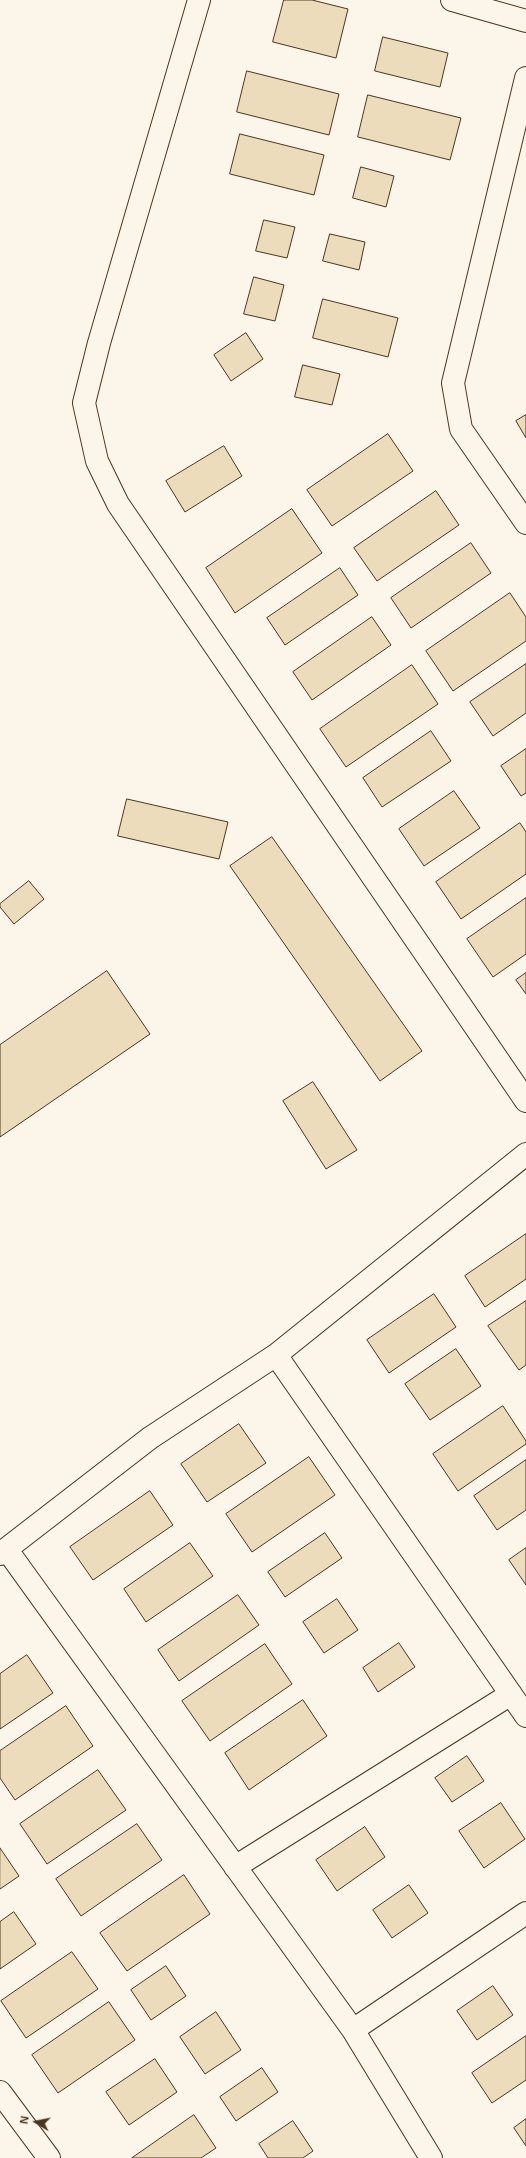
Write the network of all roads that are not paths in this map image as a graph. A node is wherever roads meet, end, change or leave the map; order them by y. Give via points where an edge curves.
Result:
1 (199, 0) edge
2 (452, 0) edge
3 (526, 21) edge
4 (526, 78) edge
5 (526, 523) edge
6 (526, 1101) edge
7 (526, 1154) edge
8 (276, 1355) junction
9 (3, 1552) edge
10 (511, 1694) junction
11 (526, 1716) edge
12 (235, 1867) junction
13 (526, 1913) edge
14 (353, 2030) junction
15 (0, 2092) edge
16 (49, 2158) edge
17 (431, 2158) edge

1 - 6 street via 99,343 84,404 97,461 118,504
2 - 3 street
4 - 5 street via 453,383 461,429
7 - 8 street
8 - 9 street via 150,1438
8 - 10 street
9 - 12 street
10 - 11 street
10 - 12 street
12 - 14 street
13 - 14 street
14 - 17 street
15 - 16 street

